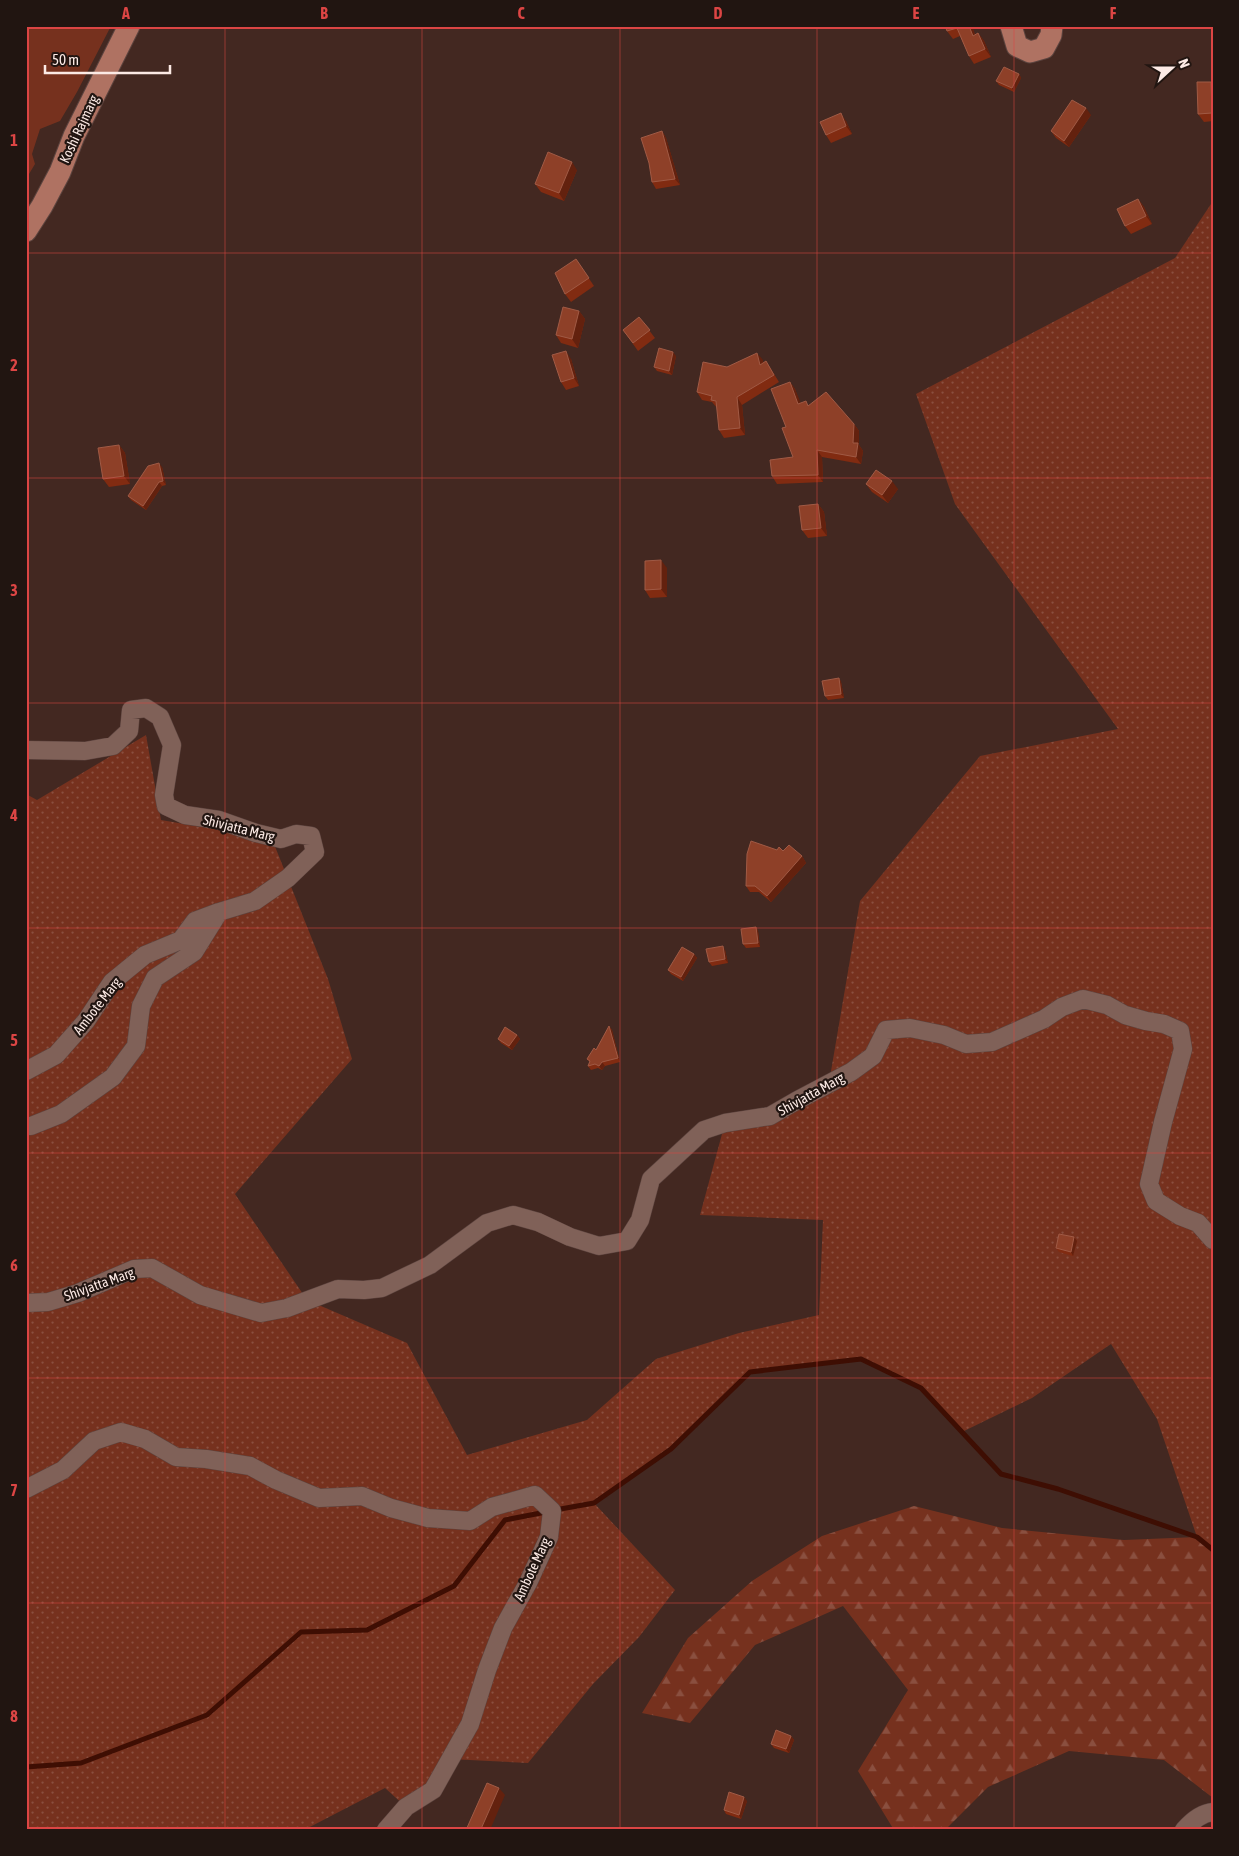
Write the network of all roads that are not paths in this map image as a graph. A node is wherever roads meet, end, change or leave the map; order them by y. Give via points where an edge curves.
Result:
1 (129, 26) edge
2 (1011, 26) edge
3 (1052, 26) edge
4 (26, 231) edge
5 (26, 750) edge
6 (219, 912) junction
7 (26, 1071) edge
8 (26, 1126) edge
9 (1213, 1240) edge
10 (26, 1303) edge
11 (26, 1489) edge
12 (1213, 1812) edge
13 (386, 1830) edge
14 (1184, 1830) edge

1 - 4 main road, Koshi Rajmarg via 74,136 60,172
2 - 3 main road via 1017,46 1030,52 1044,48
5 - 6 street, Shivjatta Marg via 85,751 113,746 129,731 131,710 146,708 160,717 172,745 164,795 166,806 185,815 219,820 281,839 296,834 310,836 315,852 288,878 255,901
6 - 7 street, Ambote Marg via 195,921 180,940 145,955 112,982 86,1021 56,1055
6 - 8 street via 194,952 154,978 141,1006 136,1046 113,1077 61,1114
9 - 10 street, Shivjatta Marg via 1198,1223 1156,1201 1150,1184 1183,1050 1180,1030 1125,1015 1107,1005 1084,999 992,1042 966,1044 910,1028 886,1030 873,1056 851,1072 770,1116 704,1130 651,1179 640,1220 627,1242 599,1246 512,1215 487,1224 430,1265 382,1288 338,1289 287,1308 261,1313 200,1295 152,1268 134,1269 48,1302
11 - 13 street, Ambote Marg via 63,1470 94,1441 122,1432 145,1439 176,1457 250,1466 319,1498 362,1496 428,1518 470,1521 492,1507 534,1495 552,1511 549,1537 503,1628 470,1724 432,1790 406,1807
12 - 14 street via 1191,1822

